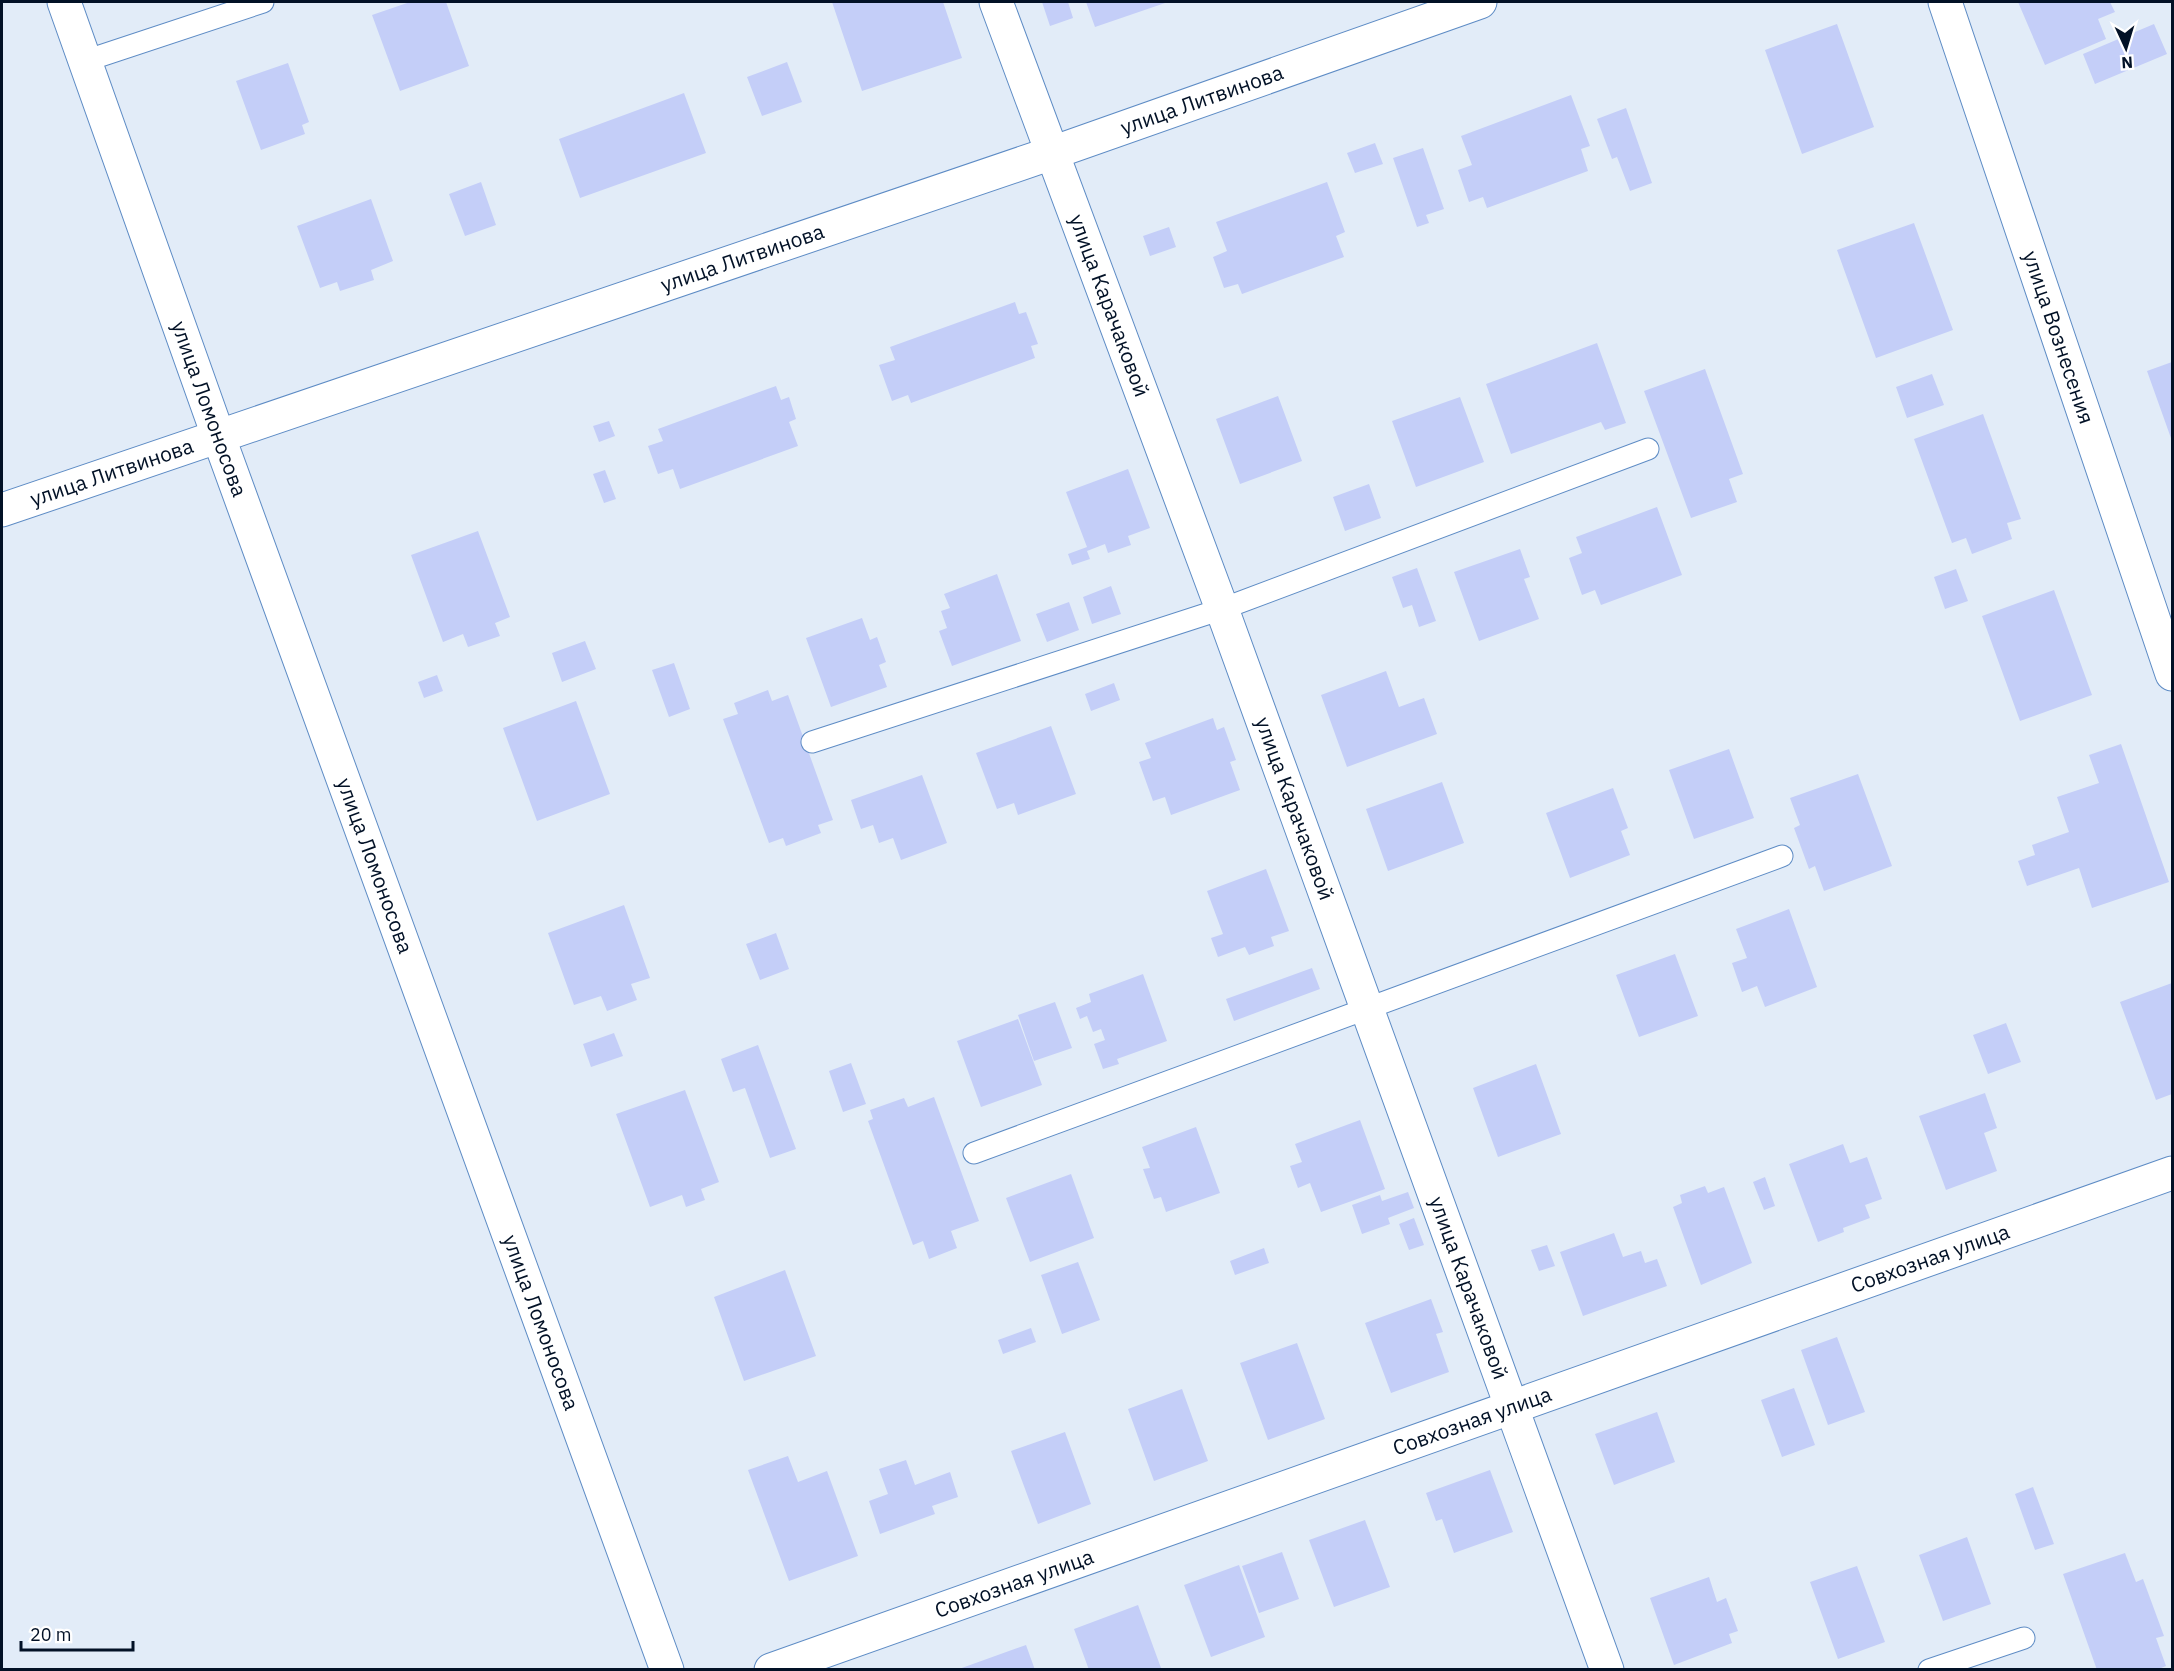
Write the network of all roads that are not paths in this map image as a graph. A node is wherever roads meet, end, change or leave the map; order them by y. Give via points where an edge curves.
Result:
1 (64, 2) edge
2 (263, 2) edge
3 (996, 2) edge
4 (1480, 2) edge
5 (1945, 2) edge
6 (85, 61) junction
7 (1052, 153) junction
8 (219, 438) junction
9 (1647, 449) dead end
10 (2, 510) edge
11 (1222, 609) junction
12 (2172, 674) edge
13 (812, 742) dead end
14 (1782, 855) dead end
15 (1367, 1008) junction
16 (974, 1153) dead end
17 (2172, 1173) edge
18 (1512, 1408) junction
19 (2024, 1638) dead end
20 (667, 1670) edge
21 (771, 1670) edge
22 (1607, 1670) edge
23 (1929, 1670) edge

1 - 6 street, улица Ломоносова
2 - 6 lane
3 - 7 street, улица Карачаковой
4 - 7 street, улица Литвинова
5 - 12 street, улица Вознесения
6 - 8 street, улица Ломоносова
7 - 8 street, улица Литвинова
7 - 11 street, улица Карачаковой
8 - 10 street, улица Литвинова
8 - 20 street, улица Ломоносова
9 - 11 lane
11 - 13 lane
11 - 15 street, улица Карачаковой
14 - 15 lane
15 - 16 lane
15 - 18 street, улица Карачаковой
17 - 18 street, Совхозная улица
18 - 21 street, Совхозная улица
18 - 22 street, улица Карачаковой
19 - 23 lane

